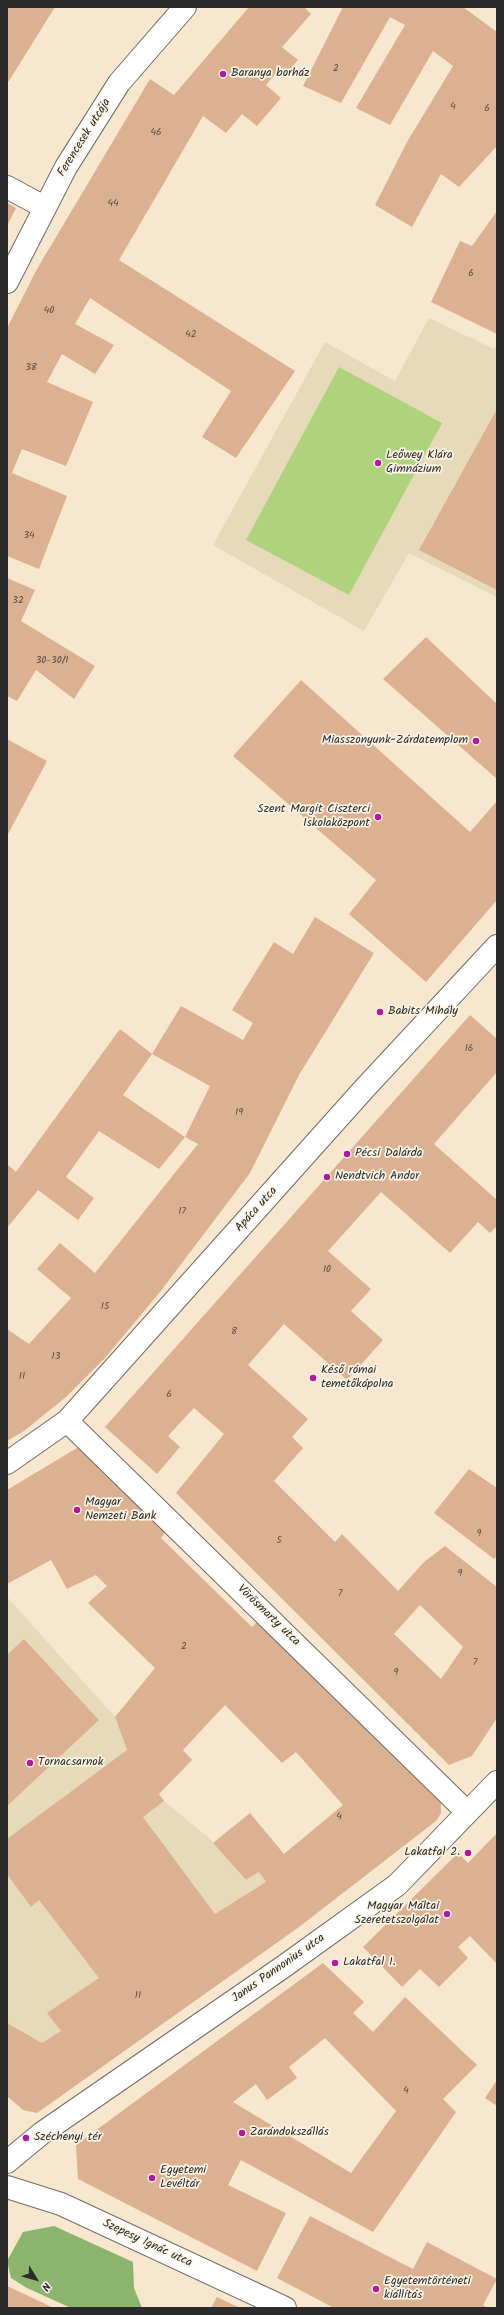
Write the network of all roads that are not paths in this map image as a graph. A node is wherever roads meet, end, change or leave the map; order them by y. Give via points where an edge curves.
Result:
1 (185, 7) edge
2 (7, 187) edge
3 (44, 208) junction
4 (7, 282) edge
5 (497, 946) edge
6 (67, 1422) junction
7 (7, 1463) edge
8 (497, 1782) edge
9 (467, 1812) junction
10 (7, 2162) edge
11 (7, 2187) edge
12 (285, 2308) edge

1 - 3 street, Ferencesek utcája via 119,83
2 - 3 street
3 - 4 street, Ferencesek utcája
5 - 6 street, Apáca utca via 364,1089
6 - 7 street, Apáca utca
6 - 9 street, Vörösmarty utca
8 - 9 street, Janus Pannonius utca
9 - 10 street, Janus Pannonius utca via 397,1885 42,2133
11 - 12 street, Szepesy Ignác utca via 61,2204

